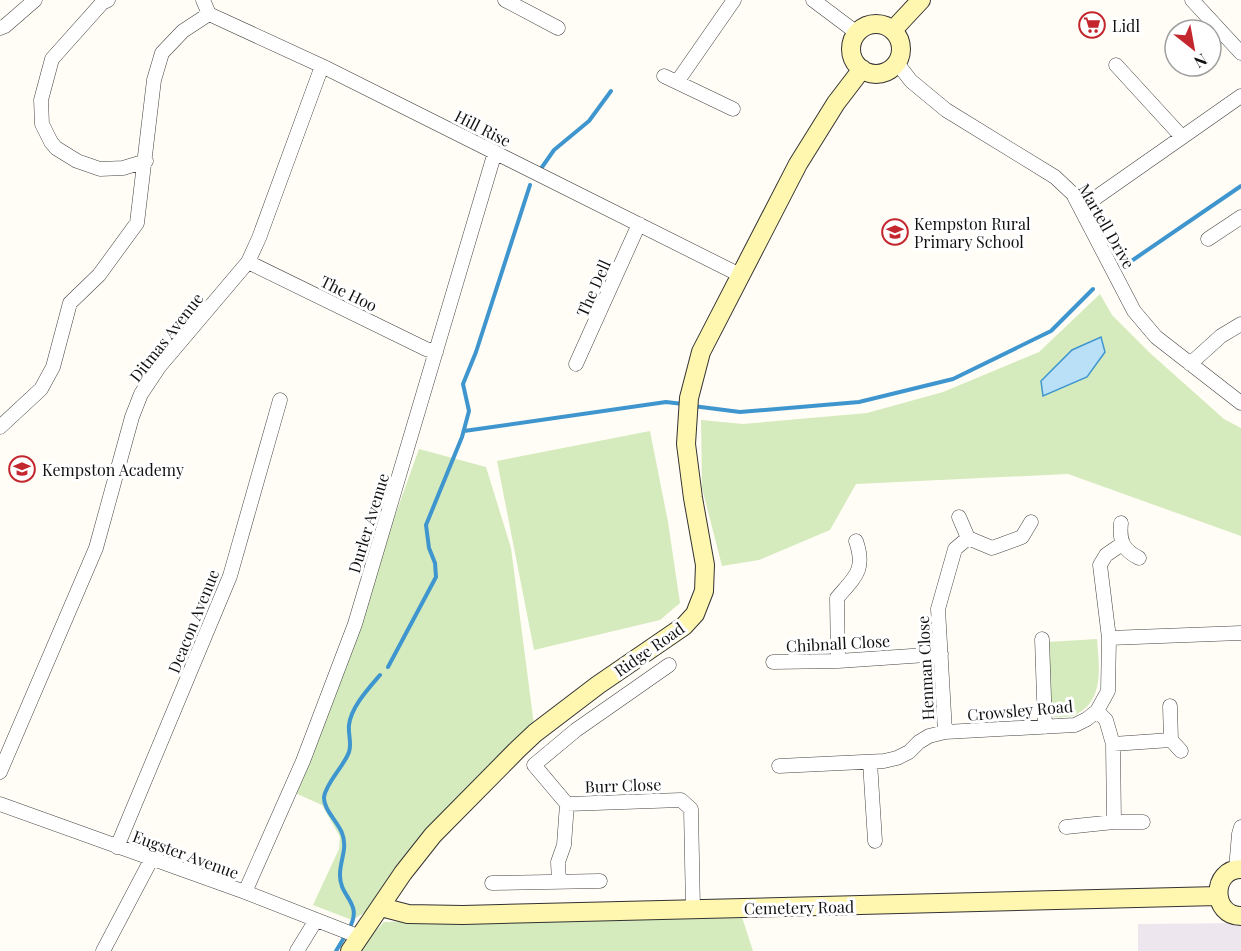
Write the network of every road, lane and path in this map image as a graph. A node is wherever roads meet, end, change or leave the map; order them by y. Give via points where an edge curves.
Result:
1 (35, 0) edge
2 (203, 0) edge
3 (505, 0) edge
4 (735, 0) edge
5 (813, 0) edge
6 (921, 0) edge
7 (1192, 0) edge
8 (103, 1) edge
9 (209, 14) junction
10 (0, 28) edge
11 (558, 28) dead end
12 (893, 30) junction
13 (857, 33) junction
14 (1241, 53) edge
15 (897, 63) junction
16 (1116, 65) dead end
17 (322, 66) junction
18 (862, 69) junction
19 (1241, 96) edge
20 (734, 110) dead end
21 (1182, 137) junction
22 (495, 152) junction
23 (146, 161) junction
24 (1081, 208) junction
25 (1241, 218) edge
26 (639, 224) junction
27 (1208, 239) dead end
28 (248, 262) junction
29 (740, 276) junction
30 (1241, 324) edge
31 (436, 352) junction
32 (576, 364) dead end
33 (1190, 364) junction
34 (280, 400) dead end
35 (1241, 403) edge
36 (0, 428) edge
37 (959, 517) dead end
38 (1031, 522) dead end
39 (1121, 523) dead end
40 (968, 538) junction
41 (856, 541) dead end
42 (1122, 544) junction
43 (1138, 558) dead end
44 (1241, 633) edge
45 (1109, 638) junction
46 (1042, 639) dead end
47 (941, 654) junction
48 (838, 661) junction
49 (774, 662) dead end
50 (669, 664) dead end
51 (1170, 706) dead end
52 (1097, 711) junction
53 (1045, 727) junction
54 (945, 732) junction
55 (1171, 740) junction
56 (1113, 744) junction
57 (1181, 751) dead end
58 (870, 762) junction
59 (779, 766) dead end
60 (0, 772) edge
61 (0, 804) edge
62 (567, 804) junction
63 (1114, 822) junction
64 (1143, 822) dead end
65 (1066, 827) dead end
66 (1241, 827) edge
67 (875, 841) dead end
68 (117, 847) junction
69 (152, 858) junction
70 (1239, 869) edge
71 (600, 881) dead end
72 (559, 882) junction
73 (492, 883) dead end
74 (245, 892) junction
75 (1218, 896) junction
76 (693, 909) junction
77 (376, 914) junction
78 (1241, 916) edge
79 (316, 920) junction
80 (351, 938) edge
81 (103, 951) edge
82 (297, 951) edge

1 - 10 street
2 - 9 street
3 - 11 street
4 - 20 street via 671,79
5 - 13 street
6 - 12 street
7 - 14 street
8 - 23 street via 52,59 41,100 42,124 56,148 77,161 100,169
9 - 17 street, Hill Rise
9 - 23 street via 183,31 162,53 154,80
12 - 13 street via 874,24
12 - 15 street via 901,48
13 - 18 street via 851,49
15 - 18 street via 883,72
15 - 24 street, Martell Drive via 911,81 946,110 1055,177
16 - 21 street
17 - 22 street, Hill Rise
17 - 28 street, Ditmas Avenue
18 - 29 street, Ridge Road via 798,164
19 - 21 street
21 - 24 street
22 - 26 street, Hill Rise
22 - 31 street, Durler Avenue
23 - 36 street via 137,223 99,275 70,303 53,367 41,389
24 - 33 street, Martell Drive via 1134,311 1156,337
25 - 27 street
26 - 29 street, Hill Rise
26 - 32 street, The Dell
28 - 31 street, The Hoo
28 - 60 street, Ditmas Avenue via 159,367 141,394 96,548
29 - 77 street, Ridge Road via 701,352 688,404 686,444 705,565 704,591 695,614 518,749 433,835
30 - 33 street
31 - 74 street, Durler Avenue via 356,624 303,761
33 - 35 street, Martell Drive
34 - 68 street, Deacon Avenue via 230,576
37 - 40 street
38 - 40 street via 1022,537 993,548
39 - 42 street
40 - 47 street, Henman Close via 955,549 938,609
41 - 48 street via 861,555 858,574 837,598
42 - 43 street
42 - 45 street, Crowsley Road via 1106,555 1100,565
44 - 45 street
45 - 52 street, Crowsley Road via 1108,691
46 - 53 street
47 - 48 street, Chibnall Close
47 - 54 street, Henman Close
48 - 49 street, Chibnall Close
50 - 62 street via 534,765
51 - 55 street
52 - 53 street, Crowsley Road via 1075,725
52 - 56 street via 1106,720
53 - 54 street, Crowsley Road
54 - 58 street, Crowsley Road via 929,736 897,758
55 - 56 street
55 - 57 street
56 - 63 street
58 - 59 street, Crowsley Road
58 - 67 street
61 - 68 street, Eugster Avenue
62 - 72 street, Burr Close via 564,845 558,862
62 - 76 street, Burr Close via 681,800 691,809
63 - 64 street
63 - 65 street
66 - 70 street
68 - 69 street, Eugster Avenue
69 - 74 street, Eugster Avenue
69 - 81 street
70 - 75 street via 1224,876 1218,885
71 - 72 street
72 - 73 street
74 - 79 street, Eugster Avenue
75 - 76 street, Cemetery Road
75 - 78 street via 1223,908
76 - 77 street, Cemetery Road
77 - 80 street, Ridge Road
79 - 80 street, Eugster Avenue
79 - 82 street

